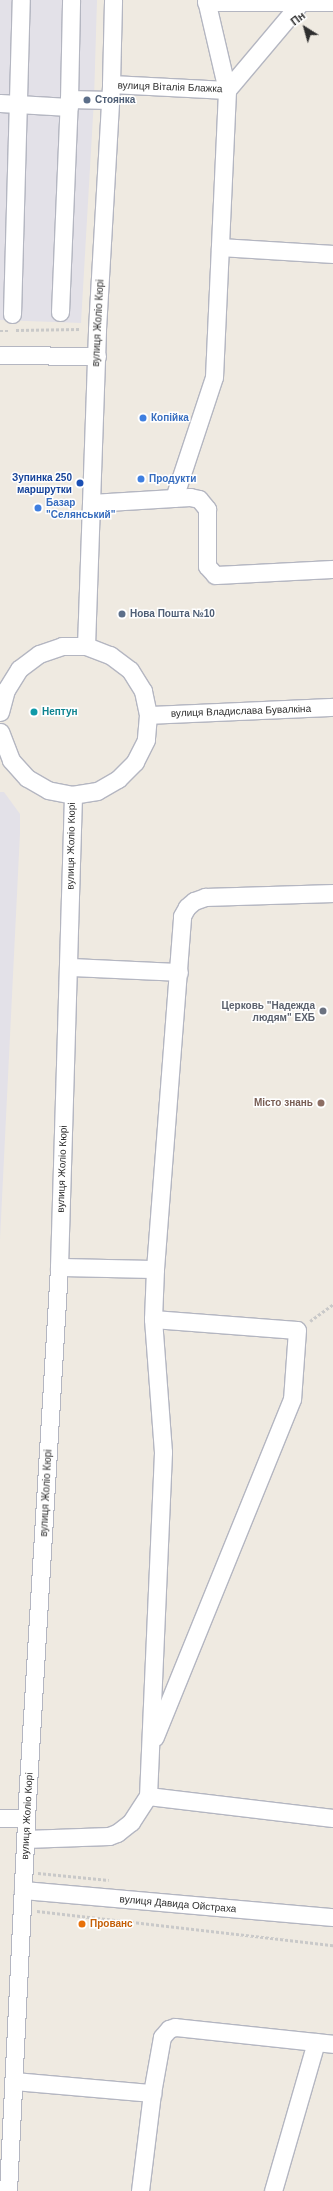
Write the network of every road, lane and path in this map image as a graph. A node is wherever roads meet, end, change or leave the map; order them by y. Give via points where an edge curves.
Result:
1 (21, 0) edge
2 (71, 0) edge
3 (113, 0) edge
4 (206, 1) edge
5 (301, 1) edge
6 (333, 2) edge
7 (226, 90) junction
8 (110, 92) junction
9 (0, 103) edge
10 (69, 103) junction
11 (18, 105) junction
12 (220, 247) junction
13 (333, 254) edge
14 (60, 312) dead end
15 (12, 314) dead end
16 (98, 329) junction
17 (0, 331) edge
18 (0, 355) edge
19 (97, 356) junction
20 (174, 498) junction
21 (91, 502) junction
22 (333, 569) edge
23 (86, 646) junction
24 (333, 708) edge
25 (0, 712) edge
26 (148, 715) junction
27 (0, 732) edge
28 (73, 794) junction
29 (333, 893) edge
30 (69, 967) junction
31 (179, 972) junction
32 (59, 1267) junction
33 (155, 1269) junction
34 (333, 1304) edge
35 (153, 1319) junction
36 (296, 1330) junction
37 (150, 1748) junction
38 (148, 1796) junction
39 (0, 1818) edge
40 (26, 1818) junction
41 (333, 1818) edge
42 (26, 1839) junction
43 (23, 1890) junction
44 (22, 1909) junction
45 (333, 1917) edge
46 (333, 1945) edge
47 (316, 2042) junction
48 (333, 2044) edge
49 (14, 2081) junction
50 (152, 2092) junction
51 (8, 2191) edge
52 (140, 2191) edge
53 (273, 2191) edge

1 - 11 street
2 - 10 street
3 - 8 street, вулиця Жоліо Кюрі
4 - 5 street
4 - 7 street
5 - 6 street
5 - 7 street, вулиця Віталія Блажка
7 - 8 street, вулиця Віталія Блажка
7 - 12 street
8 - 10 street, вулиця Віталія Блажка
8 - 16 street, вулиця Жоліо Кюрі
9 - 11 street, вулиця Віталія Блажка
10 - 11 street, вулиця Віталія Блажка
10 - 14 street
11 - 15 street
12 - 13 street
12 - 20 street via 214,376
16 - 17 path
16 - 19 street, вулиця Жоліо Кюрі
18 - 19 street
19 - 21 street, вулиця Жоліо Кюрі
20 - 21 street
20 - 22 street via 195,498 205,505 208,520 206,562 209,570 215,575
21 - 23 street, вулиця Жоліо Кюрі
23 - 25 street, вулиця Жоліо Кюрі via 62,646 39,654 19,669 11,671
23 - 26 street, вулиця Жоліо Кюрі via 110,655 130,670 143,691
24 - 26 street, вулиця Владислава Бувалкіна
26 - 28 street, вулиця Жоліо Кюрі via 146,740 135,762 118,780 97,791
27 - 28 street, вулиця Жоліо Кюрі via 11,760 27,778 48,790
28 - 30 street, вулиця Жоліо Кюрі
29 - 31 street via 206,896 194,901 182,916
30 - 31 street
30 - 32 street, вулиця Жоліо Кюрі
31 - 33 street
32 - 33 street
32 - 40 street, вулиця Жоліо Кюрі
33 - 35 street
34 - 36 path
35 - 36 street
35 - 37 street via 163,1452
36 - 37 street via 292,1399
37 - 38 street
38 - 41 street
38 - 42 street via 124,1828 108,1836
39 - 40 street
40 - 42 street, вулиця Жоліо Кюрі
42 - 43 street, вулиця Жоліо Кюрі
43 - 44 street, вулиця Жоліо Кюрі
43 - 45 street, вулиця Давида Ойстраха
44 - 46 path
44 - 49 street, вулиця Жоліо Кюрі
47 - 48 street
47 - 50 street via 175,2027 169,2029 162,2037
47 - 53 street
49 - 50 street
49 - 51 street, вулиця Жоліо Кюрі
50 - 52 street

